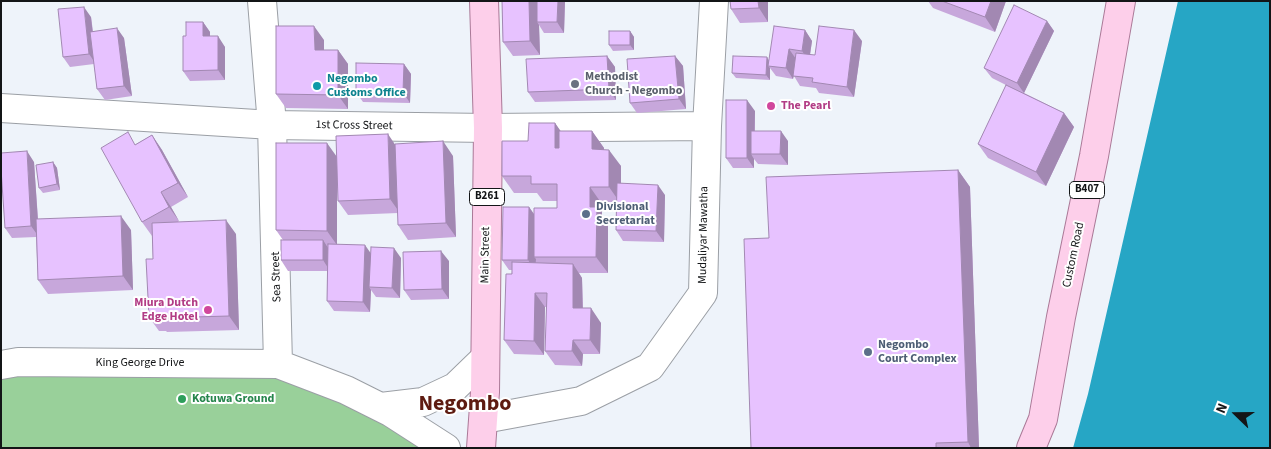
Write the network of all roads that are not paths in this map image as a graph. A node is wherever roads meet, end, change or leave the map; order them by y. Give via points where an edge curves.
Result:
1 (262, 1) edge
2 (484, 1) edge
3 (714, 1) edge
4 (1121, 1) edge
5 (1, 108) edge
6 (272, 124) junction
7 (707, 126) junction
8 (488, 128) junction
9 (485, 358) junction
10 (278, 364) junction
11 (1, 365) edge
12 (381, 407) junction
13 (484, 419) junction
14 (446, 448) edge
15 (481, 448) edge
16 (1031, 448) edge

1 - 6 street, Sea Street
2 - 8 main road, Main Street / B261
3 - 7 street, Mudaliyar Mawatha
4 - 16 main road, Custom Road / B407 via 1043,419
5 - 6 street, 1st Cross Street
6 - 8 street, 1st Cross Street
6 - 10 street, Sea Street
7 - 8 street, 1st Cross Street
7 - 13 street, Mudaliyar Mawatha via 703,293 650,367 580,400
8 - 9 main road, Main Street / B261
9 - 12 street via 455,387 424,402
9 - 13 main road, Main Street / B261
10 - 11 street, King George Drive via 18,362
10 - 12 street
12 - 14 street
13 - 15 main road, Main Street / B261

